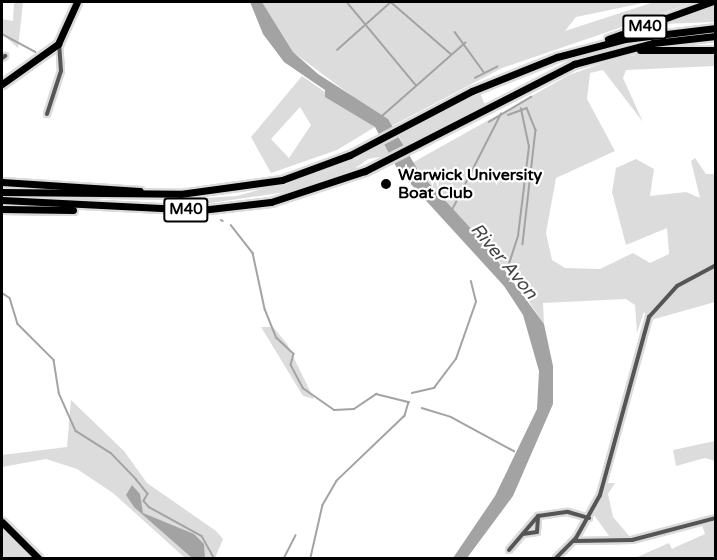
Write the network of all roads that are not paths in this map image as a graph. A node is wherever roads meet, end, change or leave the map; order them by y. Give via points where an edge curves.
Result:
1 (77, 2) edge
2 (711, 2) edge
3 (716, 28) edge
4 (716, 36) edge
5 (58, 44) junction
6 (716, 50) edge
7 (578, 51) junction
8 (585, 60) junction
9 (2, 84) edge
10 (47, 114) dead end
11 (2, 182) edge
12 (2, 192) edge
13 (180, 194) junction
14 (2, 200) edge
15 (118, 208) junction
16 (2, 209) edge
17 (716, 265) edge
18 (538, 516) junction
19 (589, 518) junction
20 (716, 518) edge
21 (2, 522) edge
22 (582, 529) junction
23 (523, 534) junction
24 (592, 541) junction
25 (573, 542) junction
26 (509, 550) dead end
27 (38, 558) edge
28 (556, 558) edge

1 - 5 highway
2 - 7 highway, M40
3 - 7 highway, M40
4 - 8 highway, M40 via 653,43
5 - 9 highway
5 - 10 street via 63,54 61,71
6 - 8 highway, M40 via 661,47
7 - 13 highway, M40 via 472,91 358,152 282,180
8 - 15 highway, M40 via 365,171 247,206
11 - 13 highway, M40
12 - 13 highway, M40
14 - 15 highway, M40
15 - 16 highway, M40
17 - 19 street via 674,288 647,321 610,464
18 - 19 street via 564,512
18 - 23 street
18 - 23 street via 537,532
19 - 22 street
20 - 24 street via 632,540
21 - 27 highway
22 - 24 street
22 - 25 street
23 - 26 street
24 - 25 street
25 - 28 street

